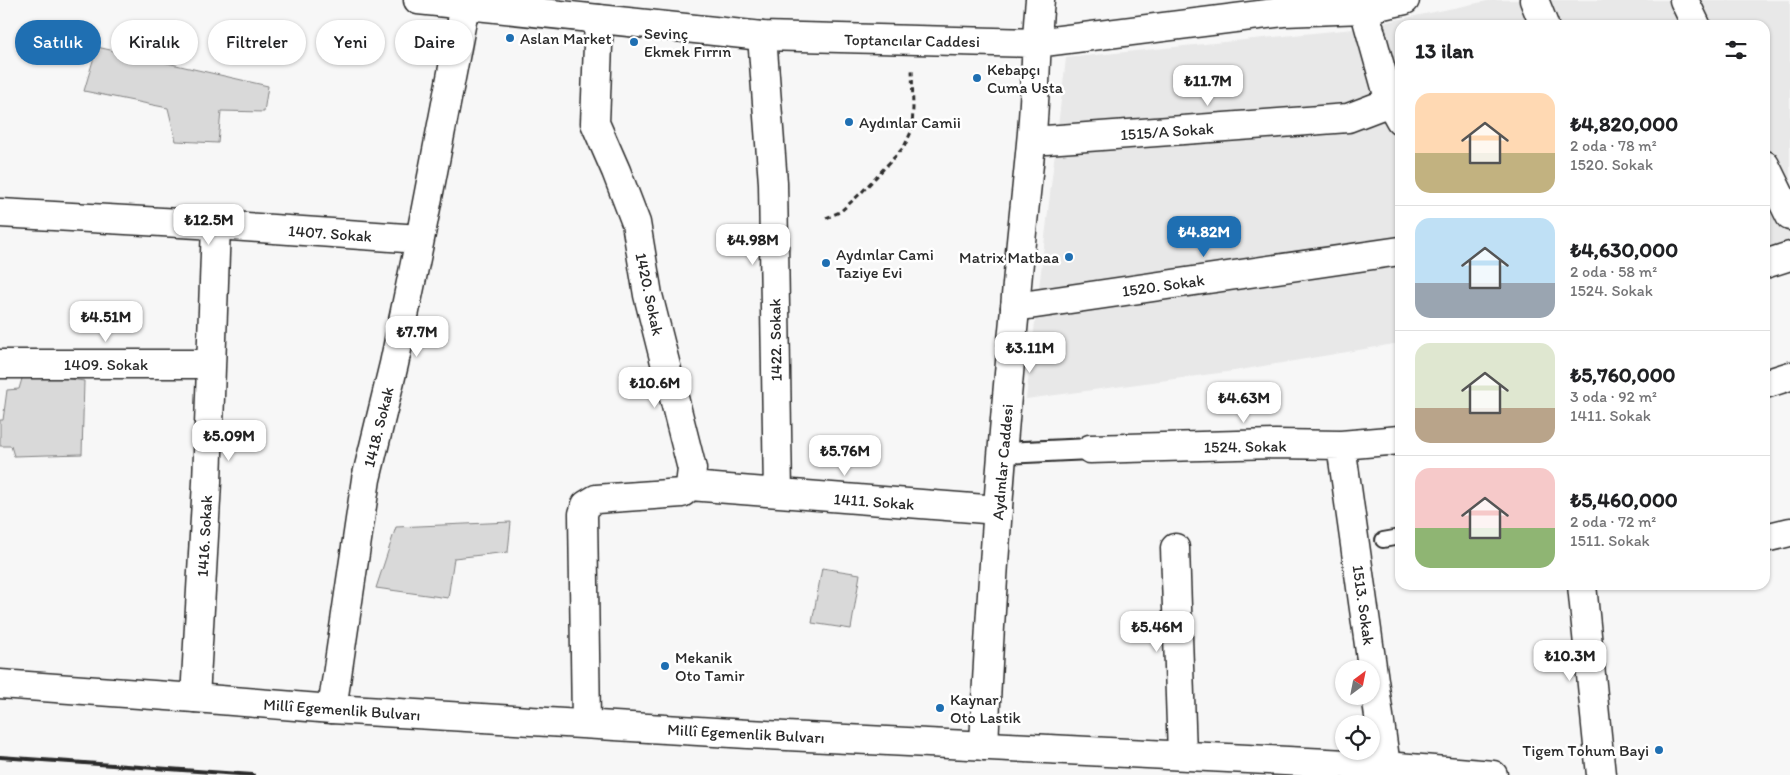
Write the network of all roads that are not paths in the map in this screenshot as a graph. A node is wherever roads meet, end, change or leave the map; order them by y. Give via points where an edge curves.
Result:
1 (418, 0) edge
2 (1040, 0) edge
3 (1405, 0) edge
4 (1534, 0) edge
5 (1684, 0) edge
6 (465, 3) edge
7 (1364, 9) junction
8 (599, 19) junction
9 (1542, 20) edge
10 (1694, 20) edge
11 (762, 36) junction
12 (1036, 43) junction
13 (1395, 111) edge
14 (1032, 141) junction
15 (1770, 175) edge
16 (0, 213) edge
17 (1790, 216) edge
18 (216, 225) junction
19 (420, 239) junction
20 (1395, 252) edge
21 (1790, 256) edge
22 (1770, 262) edge
23 (1015, 307) junction
24 (0, 364) edge
25 (212, 364) junction
26 (1790, 376) edge
27 (1770, 382) edge
28 (1395, 440) edge
29 (1341, 445) junction
30 (1090, 449) joint
31 (1002, 453) junction
32 (690, 486) junction
33 (778, 493) junction
34 (998, 510) junction
35 (1790, 532) edge
36 (1770, 537) edge
37 (1395, 538) edge
38 (1383, 540) dead end
39 (1176, 548) dead end
40 (1582, 590) edge
41 (0, 684) edge
42 (195, 698) junction
43 (332, 710) junction
44 (586, 723) junction
45 (984, 746) junction
46 (1182, 756) junction
47 (1386, 766) junction
48 (1493, 775) edge
49 (1601, 775) edge

1 - 6 street, Toptancılar Caddesi
2 - 12 street, Aydınlar Caddesi
3 - 7 street, Toptancılar Caddesi
4 - 9 street
5 - 10 street
6 - 8 street, Toptancılar Caddesi
6 - 19 street, 1418. Sokak
7 - 12 street, Toptancılar Caddesi via 1284,12
7 - 13 street
8 - 11 street, Toptancılar Caddesi
8 - 32 street, 1420. Sokak via 595,123 636,223 648,295 692,469
11 - 12 street, Toptancılar Caddesi
11 - 33 street, 1422. Sokak via 772,183
12 - 14 street, Aydınlar Caddesi
13 - 14 street, 1515/A Sokak via 1348,118
14 - 23 street, Aydınlar Caddesi
15 - 17 street
16 - 18 street, 1407. Sokak
18 - 19 street, 1407. Sokak
18 - 25 street, 1416. Sokak
19 - 43 street, 1418. Sokak via 366,480
20 - 23 street, 1520. Sokak
21 - 22 street
23 - 31 street, Aydınlar Caddesi
24 - 25 street, 1409. Sokak
25 - 42 street, 1416. Sokak
26 - 27 street
28 - 29 street, 1524. Sokak
29 - 30 street, 1524. Sokak
29 - 47 street, 1513. Sokak
30 - 31 street
31 - 34 street, Aydınlar Caddesi
32 - 33 street, 1411. Sokak
32 - 44 street via 682,493 596,499 586,505 583,514
33 - 34 street, 1411. Sokak
34 - 45 street, Aydınlar Caddesi
35 - 36 street
37 - 38 lane
39 - 46 street
40 - 49 street
41 - 42 street, Millî Egemenlik Bulvarı
42 - 43 street, Millî Egemenlik Bulvarı
43 - 44 street, Millî Egemenlik Bulvarı
44 - 45 street, Millî Egemenlik Bulvarı
45 - 46 street, Millî Egemenlik Bulvarı
46 - 47 street, Millî Egemenlik Bulvarı
47 - 48 street, Millî Egemenlik Bulvarı

